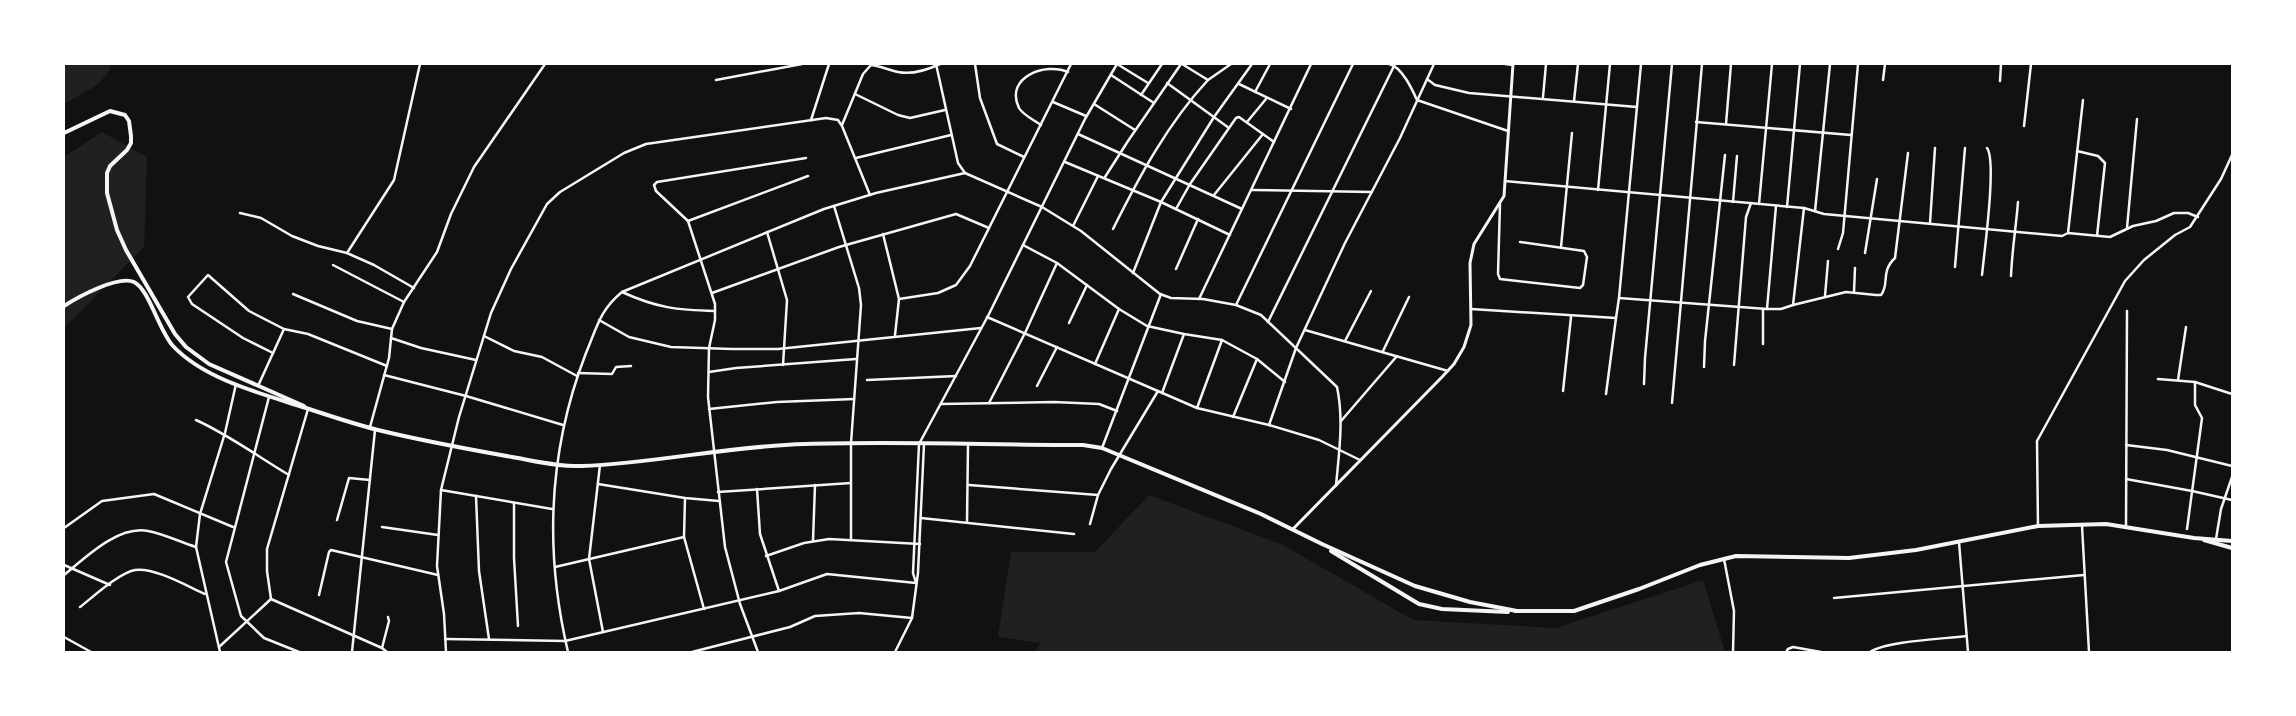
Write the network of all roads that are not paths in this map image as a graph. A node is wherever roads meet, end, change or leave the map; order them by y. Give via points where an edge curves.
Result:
1 (420, 64) edge
2 (545, 64) edge
3 (802, 64) edge
4 (829, 64) edge
5 (870, 64) edge
6 (940, 64) edge
7 (975, 64) edge
8 (1071, 64) edge
9 (1117, 64) edge
10 (1162, 64) edge
11 (1182, 64) edge
12 (1231, 64) edge
13 (1247, 64) edge
14 (1270, 64) edge
15 (1311, 64) edge
16 (1353, 64) edge
17 (1389, 64) edge
18 (1395, 64) edge
19 (1434, 64) edge
20 (1504, 64) edge
21 (1513, 64) edge
22 (1546, 64) edge
23 (1578, 64) edge
24 (1610, 64) edge
25 (1641, 64) edge
26 (1672, 64) edge
27 (1702, 64) edge
28 (1732, 64) edge
29 (1772, 64) edge
30 (1800, 64) edge
31 (1830, 64) edge
32 (1858, 64) edge
33 (1885, 64) edge
34 (2001, 64) edge
35 (2031, 64) edge
36 (936, 65) edge
37 (1251, 65) edge
38 (1068, 72) junction
39 (1111, 74) junction
40 (1427, 79) junction
41 (716, 80) dead end
42 (1208, 80) junction
43 (1883, 80) dead end
44 (2000, 81) dead end
45 (1167, 83) junction
46 (1148, 84) junction
47 (1239, 84) junction
48 (1255, 92) junction
49 (855, 94) junction
50 (1141, 95) junction
51 (1511, 96) junction
52 (1543, 97) junction
53 (1266, 98) junction
54 (1190, 100) junction
55 (1417, 100) junction
56 (2083, 100) dead end
57 (1053, 101) junction
58 (1574, 101) junction
59 (1154, 103) junction
60 (1093, 104) junction
61 (1607, 105) junction
62 (1637, 107) junction
63 (1290, 109) junction
64 (946, 110) junction
65 (1086, 116) junction
66 (1214, 117) junction
67 (2137, 119) dead end
68 (811, 120) junction
69 (1247, 122) junction
70 (1696, 122) junction
71 (1726, 124) junction
72 (1040, 125) junction
73 (842, 126) junction
74 (2024, 126) dead end
75 (1229, 128) junction
76 (1767, 128) junction
77 (1135, 130) junction
78 (1793, 130) junction
79 (1508, 131) junction
80 (64, 133) edge
81 (1572, 133) dead end
82 (1823, 133) junction
83 (1078, 134) junction
84 (1263, 134) junction
85 (951, 135) junction
86 (1851, 135) junction
87 (1274, 142) junction
88 (1936, 148) dead end
89 (1965, 148) dead end
90 (1988, 148) dead end
91 (2077, 151) junction
92 (1908, 153) dead end
93 (1121, 154) junction
94 (1724, 155) dead end
95 (2232, 155) edge
96 (1737, 156) dead end
97 (1024, 157) junction
98 (806, 158) dead end
99 (856, 158) junction
100 (1065, 162) junction
101 (1147, 165) junction
102 (965, 173) junction
103 (808, 176) dead end
104 (1098, 176) junction
105 (1106, 177) junction
106 (1175, 178) junction
107 (1877, 179) dead end
108 (1505, 181) junction
109 (1190, 184) junction
110 (1568, 188) junction
111 (1133, 190) junction
112 (1252, 190) junction
113 (1598, 190) junction
114 (1007, 191) junction
115 (1292, 191) junction
116 (1331, 191) junction
117 (1372, 192) junction
118 (1630, 192) junction
119 (870, 195) junction
120 (1214, 195) junction
121 (1661, 195) junction
122 (1691, 197) junction
123 (1719, 201) junction
124 (1161, 202) junction
125 (1733, 202) junction
126 (2018, 202) dead end
127 (1500, 204) junction
128 (1751, 204) junction
129 (1759, 204) junction
130 (834, 206) junction
131 (1776, 206) junction
132 (1042, 207) junction
133 (1787, 207) junction
134 (1804, 208) junction
135 (1176, 209) junction
136 (1242, 209) junction
137 (1815, 211) junction
138 (240, 213) dead end
139 (1843, 215) junction
140 (2198, 217) junction
141 (1872, 218) junction
142 (1198, 220) junction
143 (688, 221) junction
144 (1901, 221) junction
145 (1930, 224) junction
146 (1073, 226) junction
147 (1958, 226) junction
148 (989, 228) junction
149 (2127, 228) junction
150 (1113, 229) dead end
151 (1987, 229) junction
152 (767, 232) junction
153 (2016, 232) junction
154 (2068, 233) junction
155 (883, 234) junction
156 (1230, 235) junction
157 (2096, 236) junction
158 (1520, 242) dead end
159 (846, 245) junction
160 (1023, 245) junction
161 (1561, 247) junction
162 (1838, 249) dead end
163 (347, 253) junction
164 (1865, 253) dead end
165 (701, 259) junction
166 (1828, 260) dead end
167 (1057, 263) junction
168 (333, 265) dead end
169 (1955, 267) dead end
170 (779, 268) junction
171 (1855, 268) dead end
172 (1176, 270) dead end
173 (1133, 273) junction
174 (1982, 275) dead end
175 (2010, 276) dead end
176 (1087, 285) junction
177 (414, 288) junction
178 (1371, 291) dead end
179 (622, 292) junction
180 (1854, 292) junction
181 (712, 293) junction
182 (293, 294) dead end
183 (1161, 294) junction
184 (1825, 296) junction
185 (1410, 297) dead end
186 (1619, 298) junction
187 (899, 299) junction
188 (1199, 299) junction
189 (1652, 300) junction
190 (404, 302) junction
191 (1680, 303) junction
192 (1236, 305) junction
193 (1793, 305) junction
194 (64, 306) edge
195 (1709, 306) junction
196 (1738, 307) junction
197 (1119, 308) junction
198 (1470, 309) junction
199 (1763, 309) junction
200 (1767, 309) junction
201 (715, 311) junction
202 (2127, 311) dead end
203 (987, 317) junction
204 (1570, 317) junction
205 (1616, 318) junction
206 (599, 320) junction
207 (1268, 322) junction
208 (1069, 323) dead end
209 (1148, 326) junction
210 (2186, 327) dead end
211 (284, 328) junction
212 (981, 328) junction
213 (392, 329) junction
214 (1305, 330) junction
215 (1025, 333) junction
216 (1184, 334) junction
217 (484, 336) junction
218 (895, 336) junction
219 (391, 338) junction
220 (857, 340) junction
221 (1222, 340) junction
222 (1345, 341) junction
223 (1764, 344) dead end
224 (710, 348) junction
225 (784, 348) junction
226 (1057, 348) junction
227 (1296, 348) junction
228 (1384, 351) junction
229 (273, 353) junction
230 (1397, 356) junction
231 (856, 359) junction
232 (1257, 359) junction
233 (476, 360) junction
234 (1095, 364) junction
235 (783, 365) junction
236 (1734, 365) dead end
237 (387, 366) junction
238 (631, 366) dead end
239 (1704, 367) dead end
240 (1448, 371) junction
241 (709, 372) junction
242 (384, 375) junction
243 (578, 375) junction
244 (956, 376) junction
245 (2158, 378) dead end
246 (1130, 379) junction
247 (868, 380) dead end
248 (2178, 380) junction
249 (2195, 382) junction
250 (1286, 383) junction
251 (236, 384) junction
252 (1644, 384) dead end
253 (258, 386) junction
254 (1037, 386) dead end
255 (1158, 391) junction
256 (1563, 391) dead end
257 (1162, 393) junction
258 (1606, 394) dead end
259 (2232, 394) edge
260 (466, 396) junction
261 (269, 397) junction
262 (854, 399) junction
263 (989, 403) junction
264 (1672, 403) dead end
265 (941, 404) junction
266 (1197, 408) junction
267 (308, 409) junction
268 (709, 409) junction
269 (1117, 411) junction
270 (1232, 417) junction
271 (196, 420) dead end
272 (1341, 421) junction
273 (563, 425) junction
274 (1269, 425) junction
275 (370, 428) junction
276 (376, 430) junction
277 (225, 433) junction
278 (851, 443) junction
279 (922, 444) junction
280 (968, 445) junction
281 (2126, 445) junction
282 (451, 446) junction
283 (1102, 448) junction
284 (1340, 450) junction
285 (714, 452) junction
286 (254, 454) junction
287 (1121, 455) junction
288 (2196, 457) junction
289 (1361, 460) junction
290 (558, 465) junction
291 (600, 465) junction
292 (2232, 466) edge
293 (288, 475) junction
294 (2232, 477) edge
295 (2126, 479) junction
296 (370, 480) junction
297 (851, 483) junction
298 (598, 484) junction
299 (815, 485) junction
300 (969, 485) junction
301 (1336, 486) junction
302 (757, 489) junction
303 (441, 490) junction
304 (2192, 490) junction
305 (718, 492) junction
306 (1098, 495) junction
307 (476, 496) junction
308 (685, 498) junction
309 (2224, 498) junction
310 (2232, 500) edge
311 (719, 501) junction
312 (514, 503) junction
313 (552, 509) junction
314 (200, 514) junction
315 (921, 518) junction
316 (337, 520) dead end
317 (967, 522) junction
318 (1090, 524) dead end
319 (2082, 524) junction
320 (2038, 526) junction
321 (233, 527) junction
322 (382, 527) dead end
323 (2126, 527) junction
324 (64, 528) edge
325 (1294, 528) junction
326 (2187, 528) dead end
327 (1074, 534) dead end
328 (438, 535) junction
329 (684, 537) junction
330 (2194, 538) junction
331 (851, 539) junction
332 (2216, 539) junction
333 (2232, 540) edge
334 (813, 542) junction
335 (1958, 542) junction
336 (915, 544) junction
337 (920, 544) junction
338 (1322, 544) junction
339 (196, 547) junction
340 (2232, 548) edge
341 (362, 556) junction
342 (766, 556) junction
343 (589, 559) junction
344 (1724, 559) junction
345 (64, 565) edge
346 (554, 567) junction
347 (71, 569) junction
348 (64, 575) edge
349 (438, 575) junction
350 (2084, 575) junction
351 (916, 583) junction
352 (110, 585) junction
353 (1961, 586) junction
354 (779, 591) junction
355 (205, 594) junction
356 (319, 595) dead end
357 (1834, 598) dead end
358 (271, 599) junction
359 (739, 600) junction
360 (80, 607) dead end
361 (704, 609) junction
362 (1518, 611) junction
363 (388, 617) dead end
364 (912, 618) junction
365 (246, 621) junction
366 (518, 626) dead end
367 (603, 632) junction
368 (355, 635) junction
369 (1966, 636) junction
370 (64, 637) edge
371 (751, 637) junction
372 (445, 639) junction
373 (489, 639) junction
374 (565, 641) junction
375 (715, 646) junction
376 (382, 648) junction
377 (1883, 648) junction
378 (219, 651) edge
379 (91, 652) edge
380 (299, 652) edge
381 (352, 652) edge
382 (387, 652) edge
383 (446, 652) edge
384 (568, 652) edge
385 (692, 652) edge
386 (717, 652) edge
387 (758, 652) edge
388 (895, 652) edge
389 (1733, 652) edge
390 (1786, 652) edge
391 (1821, 652) edge
392 (1870, 652) edge
393 (1883, 652) edge
394 (1968, 652) edge
395 (2089, 652) edge

1 - 163 street via 394,180
2 - 177 street via 474,167 437,252
3 - 41 street
4 - 68 street
5 - 36 street via 912,73
5 - 49 street
6 - 36 street
7 - 97 street via 980,98 997,144
8 - 38 street
9 - 39 street
9 - 46 street
10 - 46 street
11 - 42 street
11 - 45 street
12 - 42 street
13 - 37 street
14 - 48 street
15 - 63 street
16 - 115 street
17 - 18 street
18 - 55 street
18 - 116 street
19 - 40 street
20 - 21 street
21 - 51 main road
22 - 52 street
23 - 58 street
24 - 61 street
25 - 62 street
26 - 121 street
27 - 70 street
28 - 71 street
29 - 76 street
30 - 78 street
31 - 82 street
32 - 86 street
33 - 43 street
34 - 44 street
35 - 74 street
36 - 64 street
37 - 47 street
38 - 57 street
38 - 72 street via 1058,68 1032,72 1017,86 1020,108
39 - 50 street
39 - 60 street
40 - 51 street via 1435,85 1469,93
40 - 55 street
42 - 54 street
45 - 54 street
45 - 59 street
46 - 50 street
47 - 48 street
47 - 66 street
48 - 53 street
49 - 64 street via 910,118
49 - 73 street
50 - 59 street
51 - 52 street
51 - 79 main road
52 - 58 street
53 - 63 street
53 - 69 street
54 - 66 street
54 - 101 street
55 - 79 street
55 - 117 street
56 - 91 street
57 - 65 street
57 - 72 street
58 - 61 street
59 - 77 street
60 - 65 street
60 - 77 street
61 - 62 street
61 - 113 street
62 - 118 street
63 - 87 street
64 - 85 street
65 - 83 street
66 - 75 street
66 - 106 street
67 - 149 street
68 - 73 street via 838,120
68 - 217 street via 646,144 624,153 560,192 547,204 510,269
69 - 75 street via 1236,118
69 - 84 street
70 - 71 street
70 - 122 street
71 - 76 street
72 - 97 street
73 - 99 street
75 - 109 street
76 - 78 street
76 - 129 street
77 - 93 street
78 - 82 street
78 - 133 street
79 - 108 main road
80 - 253 highway via 110,111 125,115 131,143 110,166 106,183 117,230 126,250 175,334 186,347 209,364
81 - 110 street
82 - 86 street
82 - 137 street
83 - 93 street
83 - 100 street
84 - 87 street
84 - 120 street
85 - 99 street
85 - 102 street via 958,163
86 - 139 street
87 - 112 street
88 - 145 street
89 - 147 street
90 - 151 street via 1991,178
91 - 154 street
91 - 157 street via 2098,156 2105,163
92 - 144 street
93 - 101 street
93 - 105 street
94 - 123 street
95 - 140 street
96 - 125 street
97 - 114 street
98 - 143 street via 657,182 654,185 656,191
99 - 119 street
100 - 104 street
100 - 132 street
101 - 106 street
101 - 111 street
102 - 114 street
102 - 119 street
103 - 143 street
104 - 105 street
104 - 146 street
105 - 111 street
106 - 109 street
106 - 124 street
107 - 141 street
108 - 110 street
108 - 127 main road
109 - 120 street
109 - 135 street
110 - 113 street
110 - 161 street
111 - 124 street
111 - 150 street
112 - 115 street
112 - 136 street
113 - 118 street
114 - 132 street
114 - 148 street
115 - 116 street
115 - 192 street
116 - 117 street
116 - 207 street
117 - 214 street
118 - 121 street
118 - 186 street
119 - 130 street
120 - 136 street
121 - 122 street
121 - 189 street
122 - 123 street
122 - 191 street
123 - 125 street
123 - 195 street
124 - 135 street
124 - 173 street
125 - 128 street
126 - 153 street
127 - 161 street via 1500,279 1580,288 1586,254
127 - 198 main road via 1474,244 1470,262
128 - 129 street
128 - 196 street via 1746,217
129 - 131 street
130 - 152 street
130 - 159 street
131 - 133 street
131 - 200 street
132 - 146 street
132 - 160 street
133 - 134 street
134 - 137 street
134 - 193 street
135 - 142 street
136 - 156 street
137 - 139 street
138 - 163 street via 261,218 318,246
139 - 141 street
139 - 162 street via 1843,233
140 - 149 street via 2174,213
140 - 320 street via 2190,227 2144,260 2125,280 2037,441
141 - 144 street
141 - 164 street
142 - 156 street
142 - 172 street
143 - 165 street
144 - 145 street
144 - 180 street via 1895,258 1886,269 1884,291 1881,295
145 - 147 street
146 - 173 street
147 - 151 street
147 - 169 street
148 - 155 street via 956,214
148 - 187 street via 970,266 956,285 938,294
149 - 157 street via 2110,237
151 - 153 street
151 - 174 street
152 - 165 street
152 - 170 street
153 - 154 street via 2062,236
153 - 175 street via 2012,238
154 - 157 street
155 - 159 street
155 - 187 street
156 - 188 street
158 - 161 street
159 - 170 street
159 - 220 street via 861,305
160 - 167 street
160 - 203 street
163 - 177 street
165 - 179 street
165 - 181 street
166 - 184 street
167 - 176 street
167 - 215 street
168 - 190 street
170 - 181 street
170 - 225 street via 788,300
171 - 180 street
173 - 183 street
176 - 197 street
176 - 208 street
177 - 190 street
178 - 222 street
179 - 201 street via 664,308
179 - 206 street via 608,303
180 - 184 street
181 - 201 street
182 - 213 street via 356,322
183 - 188 street via 1171,298
183 - 209 street
184 - 193 street
185 - 228 street
186 - 189 street
186 - 205 street
187 - 218 street
188 - 192 street
189 - 191 street
189 - 252 street
190 - 213 street
191 - 195 street
191 - 264 street
192 - 207 street via 1261,314
193 - 200 street
194 - 251 highway via 116,282 134,282 145,293 165,336 175,348 214,374
195 - 196 street
195 - 239 street
196 - 199 street
196 - 236 street
197 - 209 street
197 - 234 street
198 - 204 street
198 - 240 main road via 1471,325 1464,347
199 - 200 street
199 - 223 street
201 - 224 street
202 - 281 street
203 - 212 street
203 - 215 street
204 - 205 street
204 - 256 street
205 - 258 street
206 - 224 street via 629,337 671,347
206 - 243 street
207 - 227 street
209 - 216 street
209 - 246 street
210 - 248 street
211 - 229 street
211 - 229 street via 249,311 208,274 188,297 192,304 243,338
211 - 237 street via 308,334
212 - 218 street
212 - 244 street
213 - 219 street
214 - 222 street
214 - 227 street
215 - 226 street
215 - 263 street
216 - 221 street
216 - 257 street
217 - 233 street
217 - 243 street via 514,351 542,357
218 - 220 street
219 - 233 street
219 - 237 street
220 - 225 street
220 - 231 street
221 - 232 street
221 - 266 street
222 - 228 street
224 - 225 street
224 - 241 street
225 - 235 street
226 - 234 street
226 - 254 street
227 - 250 street
227 - 272 street via 1337,387
228 - 230 street
229 - 253 street
230 - 240 street
230 - 272 street
231 - 235 street
231 - 262 street
232 - 250 street
232 - 270 street
233 - 260 street
234 - 246 street
235 - 241 street
237 - 242 street
238 - 243 street via 616,367 612,374
240 - 289 main road
241 - 268 street
242 - 260 street
242 - 275 street
243 - 273 street
244 - 247 street
244 - 265 street
245 - 248 street
246 - 255 street
246 - 269 street
248 - 249 street
249 - 259 street
249 - 288 street via 2195,405 2202,418
250 - 274 street
251 - 261 highway
251 - 277 street
253 - 267 highway
255 - 257 street
255 - 287 street
257 - 266 street
260 - 273 street
260 - 282 street
261 - 267 highway
261 - 286 street
262 - 268 street
262 - 278 street
263 - 265 street
263 - 269 street via 1099,404
265 - 279 street
266 - 270 street
267 - 275 highway
267 - 293 street
268 - 285 street
269 - 283 street
270 - 274 street
271 - 277 street
272 - 284 street
273 - 290 street
274 - 284 street
275 - 276 highway
276 - 282 highway
276 - 296 street
277 - 286 street
277 - 314 street
278 - 279 highway
278 - 285 highway
278 - 297 street
279 - 280 highway
279 - 315 street
279 - 336 street
280 - 283 highway via 1083,445
280 - 300 street
281 - 288 street
281 - 295 street
282 - 290 highway
282 - 303 street
283 - 287 highway
284 - 289 street
284 - 301 street
285 - 291 highway
285 - 305 street
286 - 293 street
286 - 321 street
287 - 306 street
287 - 325 highway
288 - 292 street
288 - 304 street
289 - 301 main road
290 - 291 highway
290 - 313 street
291 - 298 street
293 - 358 street via 267,549
294 - 309 street
295 - 304 street
295 - 323 street
296 - 316 street via 349,478
296 - 341 street
297 - 299 street
297 - 331 street
298 - 308 street
298 - 343 street
299 - 302 street
299 - 334 street
300 - 306 street
300 - 317 street
301 - 325 main road
302 - 305 street
302 - 342 street via 760,534
303 - 307 street
303 - 328 street
304 - 309 street
304 - 326 street
305 - 311 street
306 - 318 street
307 - 312 street
307 - 373 street via 479,571
308 - 311 street
308 - 329 street
309 - 310 street
309 - 332 street
311 - 359 street via 724,547
312 - 313 street
312 - 366 street
313 - 346 street
314 - 321 street
314 - 324 street via 154,494 102,501
314 - 339 street
315 - 317 street
315 - 337 street
317 - 327 street
319 - 320 highway
319 - 323 highway
319 - 350 street
320 - 335 highway
321 - 365 street via 226,562 241,616
322 - 328 street
323 - 330 highway
325 - 338 highway
328 - 349 street
329 - 343 street
329 - 361 street
330 - 332 highway
330 - 340 highway
331 - 334 street
331 - 336 street
332 - 333 highway
334 - 342 street
335 - 344 highway via 1849,558 1736,556
335 - 353 street
336 - 337 street
336 - 351 street via 913,573
337 - 351 street
338 - 362 highway via 1415,586 1470,602
338 - 362 highway via 1419,604 1442,610
339 - 347 street via 146,530 130,531 99,546
339 - 355 street
341 - 349 street
341 - 356 street via 335,550 329,552
341 - 368 street
342 - 354 street
343 - 346 street
343 - 367 street
344 - 362 highway via 1574,611
344 - 389 street via 1734,611
345 - 347 street
346 - 374 street
347 - 348 street
347 - 352 street
349 - 372 street
350 - 353 street
350 - 395 street
351 - 354 street via 828,574
351 - 364 street
352 - 355 street via 134,570 145,570
352 - 360 street
353 - 357 street
353 - 369 street
354 - 359 street
355 - 378 street
358 - 365 street
358 - 368 street
359 - 361 street
359 - 371 street
361 - 367 street
363 - 376 street
364 - 371 street via 860,613 814,616 790,627
364 - 388 street
365 - 378 street
365 - 380 street via 264,638
367 - 374 street
368 - 376 street
368 - 381 street
369 - 377 street
369 - 394 street
370 - 379 street
371 - 375 street
371 - 387 street
372 - 373 street
372 - 383 street
373 - 374 street
374 - 384 street
375 - 385 street
375 - 386 street
376 - 382 street
377 - 392 street
377 - 393 street
390 - 391 street via 1793,647

